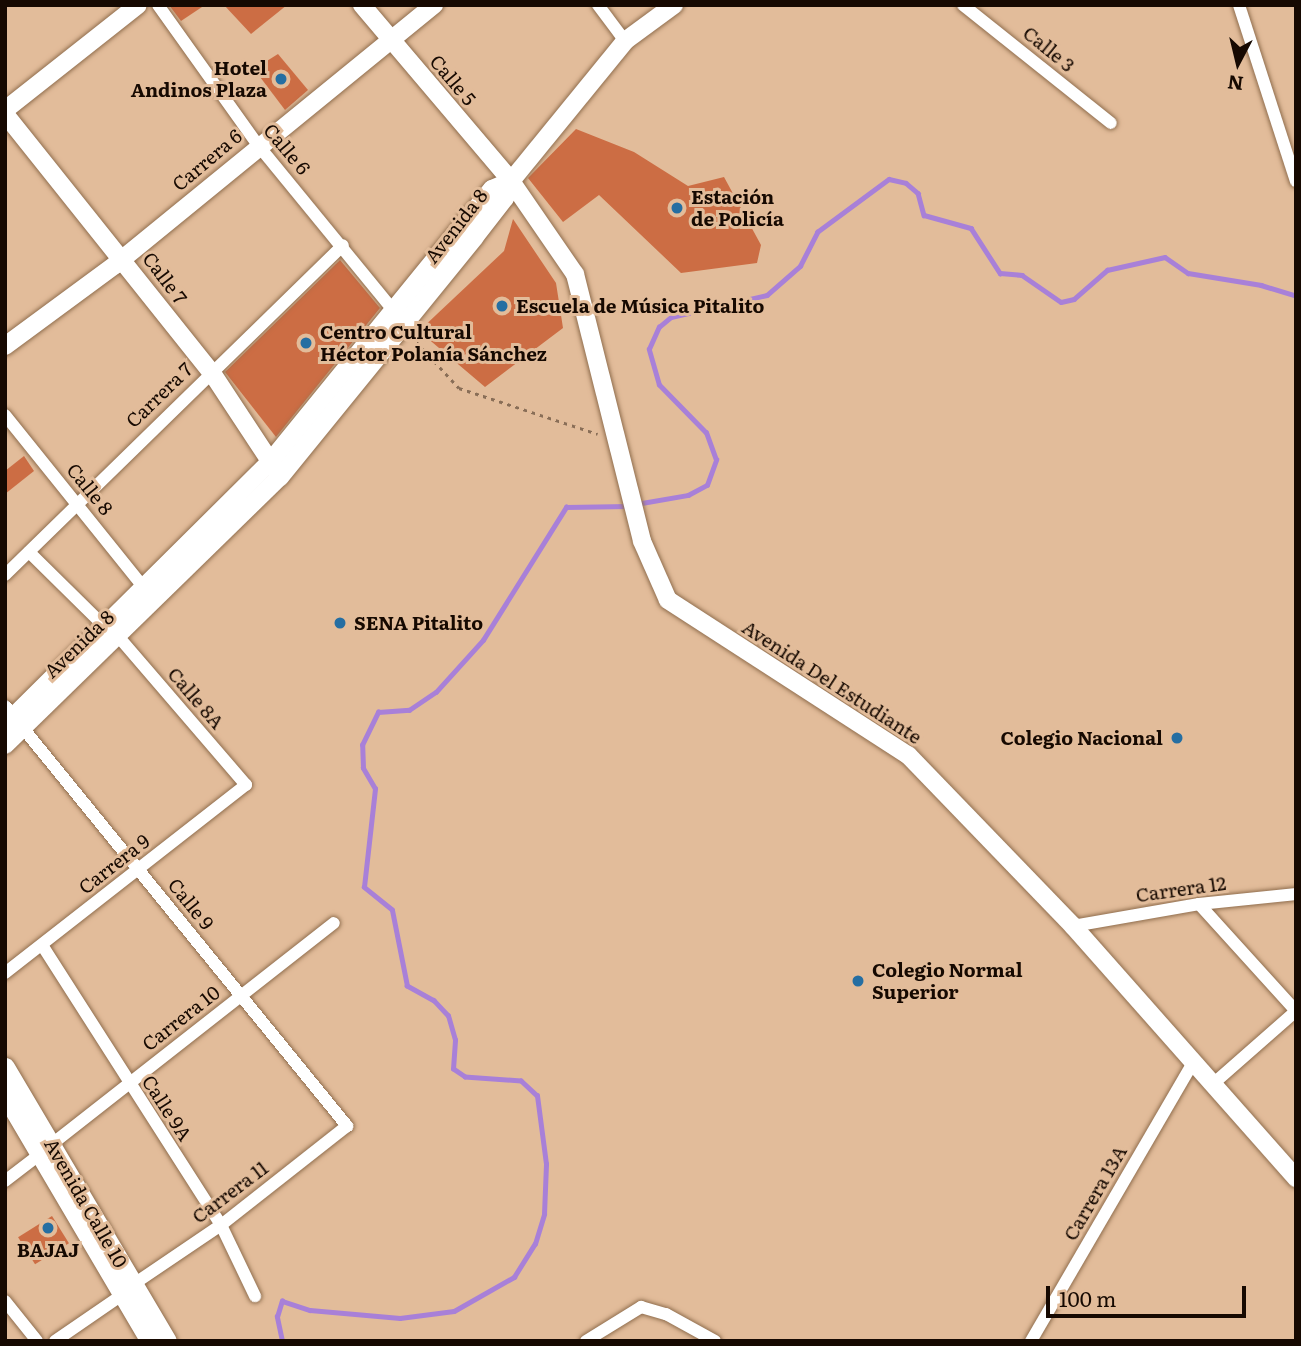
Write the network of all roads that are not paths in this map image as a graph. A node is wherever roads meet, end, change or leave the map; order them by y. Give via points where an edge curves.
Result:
1 (138, 5) edge
2 (158, 5) edge
3 (362, 5) edge
4 (434, 5) edge
5 (598, 5) edge
6 (674, 5) edge
7 (1239, 5) edge
8 (971, 8) edge
9 (390, 38) junction
10 (625, 41) junction
11 (5, 112) edge
12 (1111, 124) dead end
13 (258, 145) junction
14 (511, 181) junction
15 (1296, 181) edge
16 (343, 244) junction
17 (124, 257) junction
18 (400, 320) junction
19 (5, 346) edge
20 (212, 373) junction
21 (5, 415) edge
22 (275, 469) junction
23 (78, 504) junction
24 (29, 552) junction
25 (5, 575) edge
26 (145, 589) junction
27 (112, 632) junction
28 (12, 719) edge
29 (5, 745) edge
30 (246, 785) joint
31 (138, 869) junction
32 (1296, 894) edge
33 (1199, 904) junction
34 (334, 923) dead end
35 (1073, 926) junction
36 (42, 945) junction
37 (5, 973) edge
38 (241, 996) junction
39 (1296, 1011) edge
40 (1192, 1064) junction
41 (5, 1067) edge
42 (128, 1084) junction
43 (1213, 1084) junction
44 (5, 1095) edge
45 (347, 1126) joint
46 (46, 1149) junction
47 (1296, 1178) edge
48 (5, 1181) edge
49 (221, 1225) junction
50 (128, 1290) junction
51 (255, 1296) dead end
52 (5, 1301) edge
53 (1038, 1337) edge
54 (593, 1339) edge
55 (37, 1341) edge
56 (55, 1341) edge
57 (150, 1341) edge
58 (167, 1341) edge
59 (715, 1341) edge

1 - 11 main road
2 - 13 street, Calle 6
3 - 9 main road, Calle 5
4 - 9 main road, Carrera 6
5 - 10 street
6 - 10 main road
7 - 15 street
8 - 12 street, Calle 3
9 - 13 main road, Carrera 6
9 - 14 main road, Calle 5
10 - 14 main road
11 - 17 main road, Calle 7
13 - 16 street, Calle 6
13 - 17 main road, Carrera 6
14 - 18 main road, Avenida 8 via 505,198
14 - 35 main road, Avenida Del Estudiante via 575,274 642,541 668,600 908,755
16 - 18 street, Calle 6
16 - 20 street, Carrera 7
17 - 19 main road, Carrera 6
17 - 20 main road, Calle 7
18 - 22 main road, Avenida 8
20 - 22 main road, Calle 7
20 - 23 street, Carrera 7
21 - 23 street, Calle 8
22 - 26 main road, Avenida 8
22 - 27 main road, Avenida 8
23 - 24 street, Carrera 7
23 - 26 street, Calle 8
24 - 25 street, Carrera 7
24 - 27 street, Calle 8A
26 - 27 main road, Avenida 8
27 - 28 main road, Avenida 8
27 - 30 street, Calle 8A
28 - 29 main road, Avenida 8
28 - 31 street, Calle 9
30 - 31 street, Carrera 9
31 - 36 street, Carrera 9
31 - 38 street, Calle 9
32 - 33 street, Carrera 12
33 - 35 street, Carrera 12
33 - 39 street
34 - 38 street, Carrera 10
35 - 40 main road, Avenida Del Estudiante
36 - 37 street, Carrera 9
36 - 42 street, Calle 9A
38 - 42 street, Carrera 10
38 - 45 street, Calle 9
39 - 43 street
40 - 43 main road, Avenida Del Estudiante
40 - 53 street, Carrera 13A
41 - 46 main road, Avenida Calle 10
42 - 46 street, Carrera 10
42 - 49 street, Calle 9A
43 - 47 main road, Avenida Del Estudiante
44 - 46 main road, Avenida Calle 10
45 - 49 street, Carrera 11
46 - 48 street, Carrera 10
46 - 50 main road, Avenida Calle 10
49 - 50 street, Carrera 11
49 - 51 street, Calle 9A
50 - 56 street, Carrera 11
50 - 57 main road, Avenida Calle 10
50 - 58 main road, Avenida Calle 10
52 - 55 street
54 - 59 street via 641,1307 666,1314

